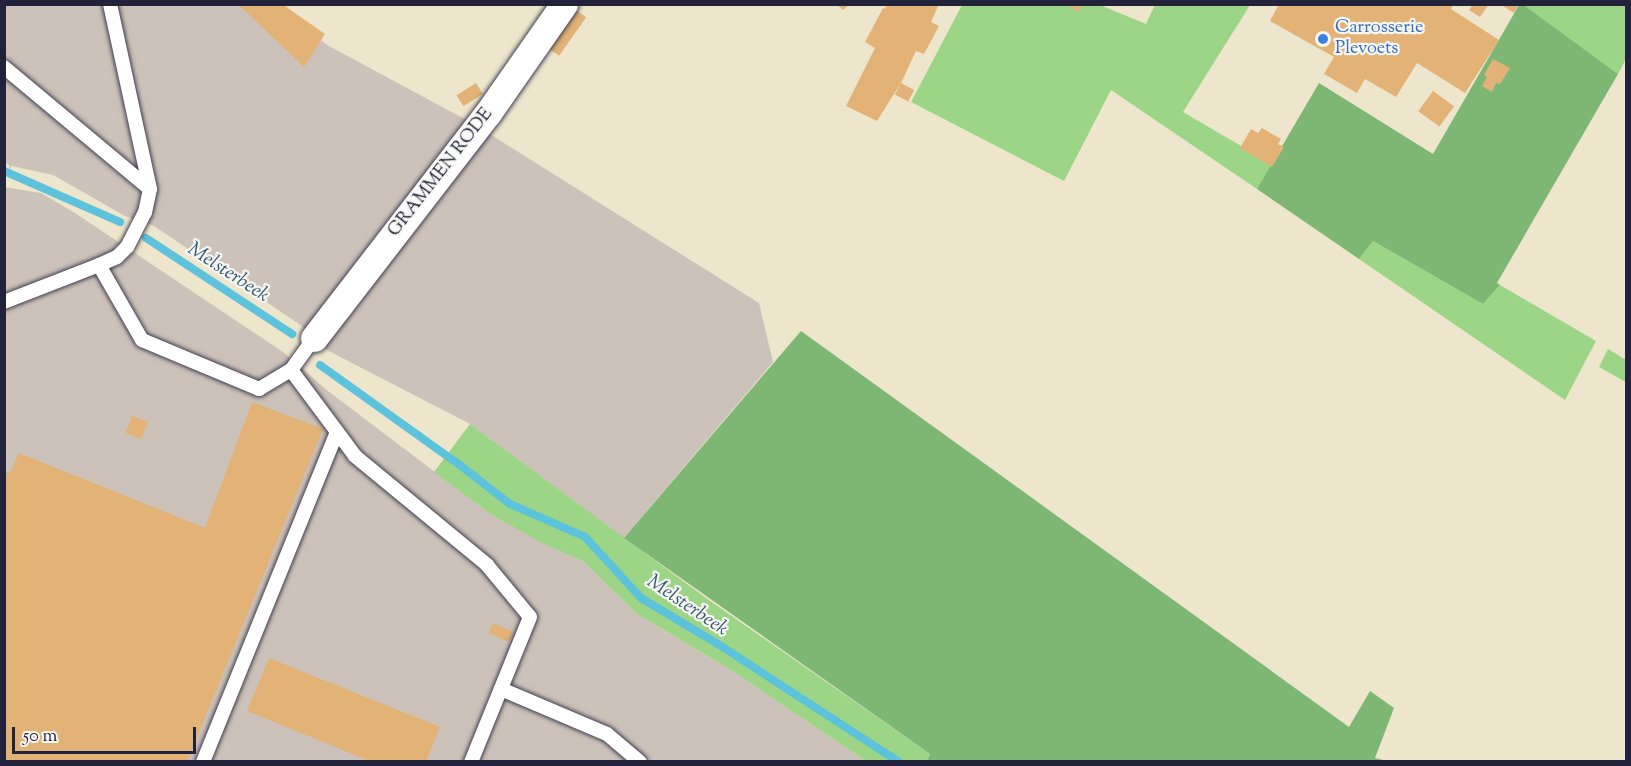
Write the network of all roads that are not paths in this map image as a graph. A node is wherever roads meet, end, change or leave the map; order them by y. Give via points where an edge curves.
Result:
1 (110, 4) edge
2 (564, 4) edge
3 (4, 67) edge
4 (150, 189) junction
5 (99, 265) junction
6 (4, 302) edge
7 (314, 338) joint
8 (291, 370) junction
9 (337, 432) junction
10 (501, 689) junction
11 (203, 762) edge
12 (471, 762) edge
13 (640, 762) edge

1 - 4 lane
2 - 7 street, GRAMMEN RODE via 488,113
3 - 4 lane
4 - 5 lane via 145,212 127,247 117,257
5 - 6 lane
5 - 8 lane via 142,340 259,389
7 - 8 lane
8 - 9 lane
9 - 10 lane via 355,456 487,565 530,617
9 - 11 lane
10 - 12 lane
10 - 13 lane via 607,734

